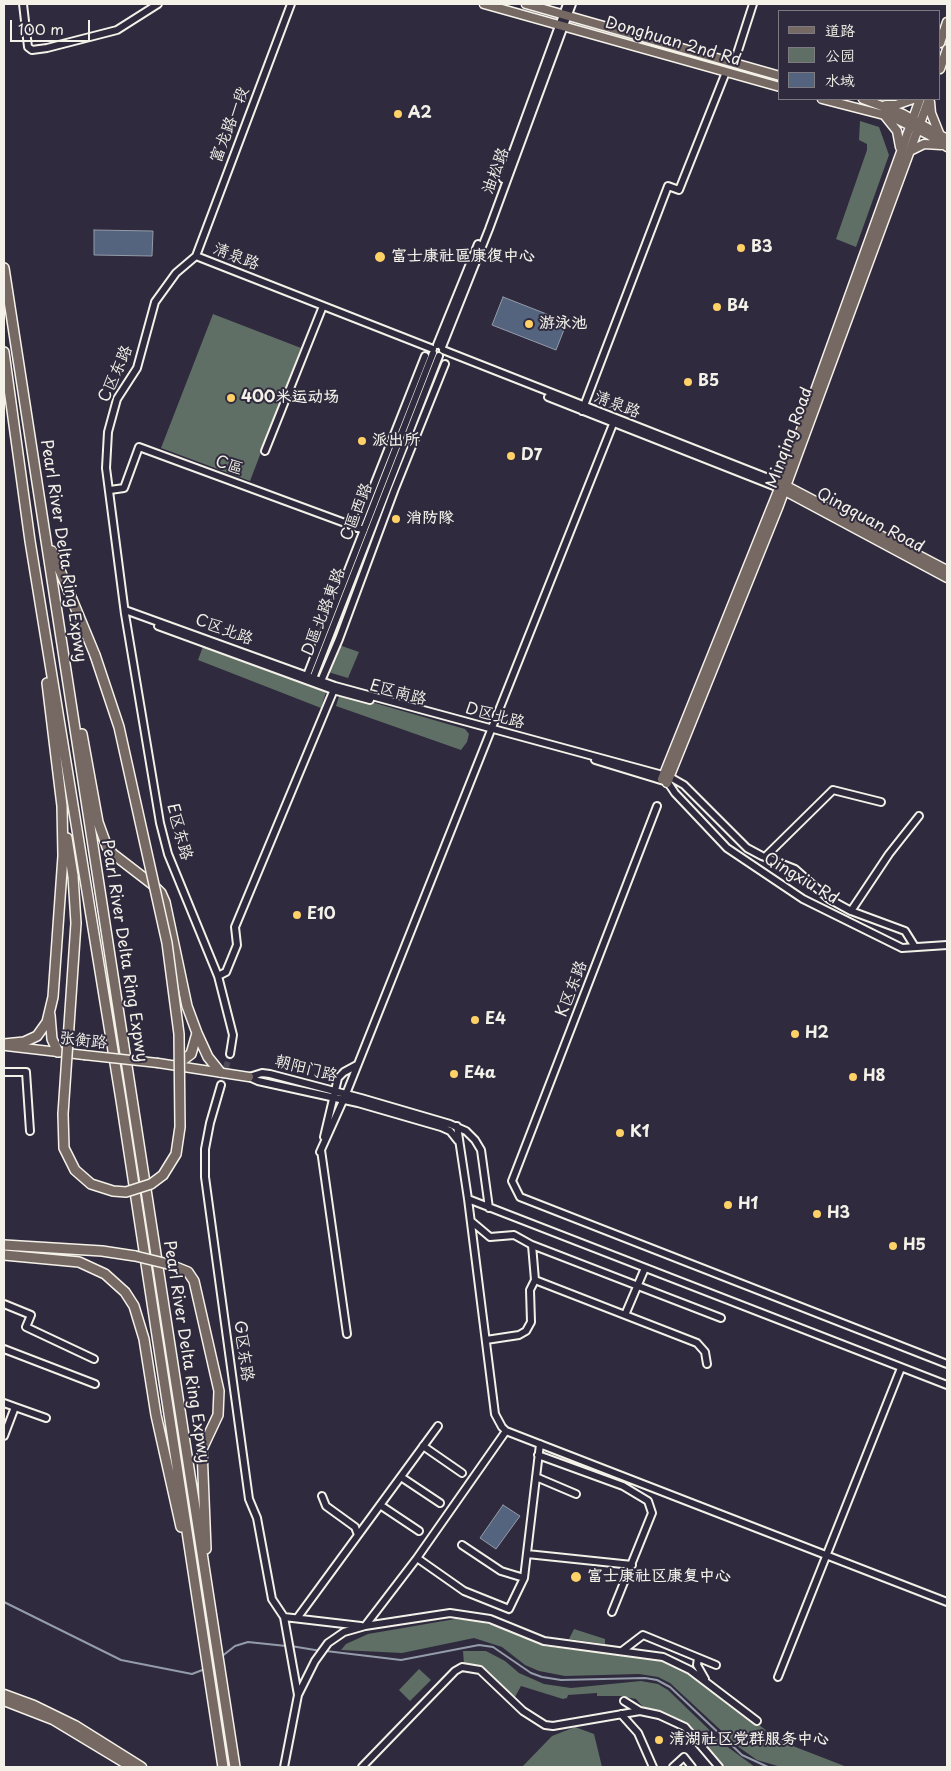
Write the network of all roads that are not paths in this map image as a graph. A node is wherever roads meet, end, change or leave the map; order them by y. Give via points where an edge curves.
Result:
1 (23, 4) edge
2 (158, 4) edge
3 (291, 4) edge
4 (484, 4) edge
5 (526, 4) edge
6 (567, 4) edge
7 (572, 4) edge
8 (753, 4) edge
9 (565, 15) junction
10 (947, 22) edge
11 (562, 25) junction
12 (941, 40) edge
13 (947, 48) edge
14 (734, 63) junction
15 (941, 66) edge
16 (726, 72) junction
17 (778, 75) edge
18 (778, 86) edge
19 (826, 100) edge
20 (866, 100) edge
21 (910, 100) edge
22 (920, 100) edge
23 (930, 100) edge
24 (930, 100) edge
25 (881, 105) junction
26 (884, 114) junction
27 (911, 122) junction
28 (919, 126) junction
29 (939, 133) junction
30 (946, 144) edge
31 (900, 150) junction
32 (910, 151) junction
33 (196, 256) junction
34 (4, 268) edge
35 (323, 306) junction
36 (439, 351) junction
37 (4, 352) edge
38 (445, 364) dead end
39 (582, 408) junction
40 (614, 421) junction
41 (265, 450) dead end
42 (783, 487) junction
43 (110, 490) junction
44 (42, 524) junction
45 (361, 529) junction
46 (30, 542) junction
47 (947, 570) edge
48 (947, 578) edge
49 (125, 612) junction
50 (59, 619) junction
51 (309, 679) junction
52 (321, 681) junction
53 (334, 688) junction
54 (491, 731) junction
55 (665, 778) junction
56 (881, 802) dead end
57 (62, 806) junction
58 (657, 806) dead end
59 (919, 816) dead end
60 (765, 857) junction
61 (850, 911) junction
62 (947, 944) edge
63 (915, 947) junction
64 (218, 976) junction
65 (50, 1012) junction
66 (197, 1033) junction
67 (4, 1045) edge
68 (58, 1052) junction
69 (230, 1054) tunnel mouth
70 (358, 1064) junction
71 (176, 1065) junction
72 (4, 1072) edge
73 (220, 1072) junction
74 (249, 1077) junction
75 (221, 1085) tunnel mouth
76 (334, 1090) junction
77 (345, 1097) junction
78 (332, 1098) junction
79 (457, 1126) junction
80 (30, 1130) dead end
81 (460, 1146) junction
82 (320, 1152) junction
83 (468, 1199) junction
84 (490, 1208) junction
85 (471, 1221) junction
86 (4, 1245) edge
87 (532, 1245) junction
88 (4, 1255) edge
89 (644, 1268) junction
90 (535, 1280) junction
91 (637, 1286) junction
92 (4, 1304) edge
93 (625, 1315) junction
94 (721, 1318) dead end
95 (347, 1334) dead end
96 (486, 1340) junction
97 (4, 1349) edge
98 (94, 1359) dead end
99 (707, 1364) dead end
100 (947, 1364) edge
101 (901, 1368) junction
102 (95, 1384) dead end
103 (947, 1385) edge
104 (4, 1403) edge
105 (15, 1407) junction
106 (46, 1418) dead end
107 (438, 1426) dead end
108 (506, 1431) junction
109 (4, 1436) edge
110 (540, 1444) junction
111 (423, 1446) junction
112 (538, 1454) junction
113 (462, 1473) dead end
114 (401, 1477) junction
115 (536, 1477) junction
116 (576, 1494) dead end
117 (322, 1496) dead end
118 (440, 1503) dead end
119 (380, 1505) junction
120 (419, 1531) dead end
121 (358, 1536) junction
122 (462, 1546) dead end
123 (527, 1554) junction
124 (826, 1555) junction
125 (417, 1558) junction
126 (632, 1565) junction
127 (524, 1578) junction
128 (207, 1592) junction
129 (197, 1594) junction
130 (947, 1602) edge
131 (612, 1612) dead end
132 (284, 1617) junction
133 (298, 1617) junction
134 (365, 1626) junction
135 (622, 1651) junction
136 (698, 1658) junction
137 (716, 1665) dead end
138 (778, 1677) dead end
139 (706, 1682) junction
140 (4, 1694) edge
141 (298, 1695) junction
142 (4, 1701) edge
143 (624, 1701) dead end
144 (640, 1711) junction
145 (620, 1714) junction
146 (757, 1721) dead end
147 (131, 1767) edge
148 (142, 1767) edge
149 (223, 1767) edge
150 (235, 1767) edge
151 (284, 1767) edge
152 (362, 1767) edge
153 (653, 1767) edge
154 (673, 1767) edge
155 (692, 1767) edge
156 (719, 1767) edge

1 - 2 street via 28,47 32,50 117,30
3 - 33 street, 富龙路一段
4 - 11 main road, Donghuan 2nd Rd
5 - 9 main road, Donghuan 2nd Rd
6 - 9 street, 油松路
7 - 9 street, 油松路
8 - 14 street
9 - 11 street, 油松路
9 - 14 main road, Donghuan 2nd Rd
10 - 12 main road
11 - 16 main road, Donghuan 2nd Rd
11 - 36 street, 油松路
13 - 15 main road
14 - 17 main road, Donghuan 2nd Rd
16 - 18 main road, Donghuan 2nd Rd
16 - 39 street via 679,190 668,186
19 - 26 main road
20 - 25 main road
21 - 25 main road via 896,105
22 - 27 main road, Minqing Road
23 - 28 main road, Minqing Road
24 - 29 main road
25 - 27 main road
26 - 27 main road
26 - 31 main road via 897,132
27 - 28 main road
27 - 31 main road, Minqing Road
28 - 29 main road
28 - 30 main road
28 - 32 main road, Minqing Road
29 - 30 main road
30 - 32 main road via 924,144
31 - 42 main road, Minqing Road
32 - 42 main road, Minqing Road
33 - 35 street, 清泉路
33 - 43 street, C区东路 via 176,273 155,302 137,368 117,399 108,432 106,468
34 - 44 highway, Pearl River Delta Ring Expwy
35 - 36 street, 清泉路
35 - 41 street
36 - 39 street, 清泉路
36 - 45 street, C區西路
36 - 51 street, D區北路東路
37 - 46 highway, Pearl River Delta Ring Expwy
38 - 52 street
39 - 40 street, 清泉路
40 - 42 street, 清泉路
40 - 54 street
42 - 47 main road, Qingquan Road
42 - 48 main road, Qingquan Road
42 - 55 main road, Minqing Road
43 - 45 street, C區 via 124,488 139,447
43 - 49 street, C区东路
44 - 50 highway, Pearl River Delta Ring Expwy
44 - 57 highway, bridge via 95,655 118,727 167,943 179,1034 180,1127 176,1154 163,1175 151,1184 126,1192 101,1188 87,1181 75,1170 64,1148 63,1114 76,923 73,876
45 - 45 street via 364,509 425,356
45 - 51 street, C區西路
46 - 57 highway
46 - 129 highway, Pearl River Delta Ring Expwy
49 - 51 street, C区北路
49 - 64 street, E区东路 via 160,823 168,854
50 - 66 highway via 102,834 113,854 161,893 187,1006
50 - 128 highway, Pearl River Delta Ring Expwy
51 - 52 street
51 - 53 street, E区南路
52 - 53 street
53 - 54 street, E区南路
53 - 64 street via 235,927 237,945 226,972
54 - 55 street, D区北路
54 - 70 street
55 - 60 street via 684,784 740,842
55 - 63 street, Qingxiu Rd via 726,848 803,899 890,944 902,948
56 - 60 street via 833,790
57 - 65 highway via 61,900
58 - 100 street, K区东路 via 512,1181 520,1197
59 - 61 street
60 - 61 street via 795,869 826,896
61 - 63 street via 905,931
62 - 63 street, Qingxiu Rd
64 - 69 street, E区东路 via 233,1035
65 - 67 highway via 42,1030 32,1039
65 - 68 highway via 52,1039
66 - 71 highway via 191,1054
66 - 73 highway via 208,1057
67 - 68 main road, 张衡路
68 - 71 main road, 张衡路, bridge
70 - 76 street via 340,1075
70 - 77 street
71 - 73 main road, 张衡路
72 - 80 street via 26,1072
73 - 74 main road, 张衡路
74 - 76 street, 朝阳门路 via 270,1074
74 - 78 street, 朝阳门路
75 - 132 street, G区东路 via 205,1149 205,1177 249,1499 257,1518 272,1599
76 - 77 street, 朝阳门路
76 - 78 street
77 - 78 street, 朝阳门路
77 - 79 street, 朝阳门路
77 - 81 street, 朝阳门路 via 441,1127 455,1135
77 - 82 street
78 - 82 street
79 - 81 street
79 - 84 street, 朝阳门路 via 471,1135 481,1150
81 - 83 street
82 - 95 street
83 - 84 street
83 - 85 street
84 - 89 street
85 - 87 street via 490,1237 514,1235
85 - 96 street
86 - 128 highway, bridge via 135,1256 188,1272 194,1280 219,1391 218,1415 202,1453
87 - 90 street
87 - 91 street
88 - 129 highway via 89,1265 116,1282 134,1306 144,1338 161,1441
89 - 91 street
89 - 101 street
90 - 93 street
90 - 96 street via 530,1290 531,1322 526,1331
91 - 93 street
91 - 94 street
92 - 98 street via 31,1314 26,1328
93 - 99 street via 698,1343
96 - 108 street via 495,1414
97 - 102 street
101 - 103 street
101 - 124 street
104 - 105 street
105 - 106 street
105 - 109 street
107 - 111 street
108 - 110 street
108 - 125 street
110 - 112 street
110 - 124 street
111 - 113 street
111 - 114 street
112 - 115 street
112 - 126 street via 622,1486 648,1501 652,1513
114 - 118 street
114 - 119 street
115 - 116 street
115 - 123 street
117 - 121 street via 326,1506 355,1528
119 - 120 street
119 - 121 street
121 - 133 street
122 - 127 street via 501,1571
123 - 126 street
123 - 127 street
124 - 130 street
124 - 138 street
125 - 127 street via 464,1591 509,1608
125 - 134 street
126 - 131 street
128 - 150 highway, Pearl River Delta Ring Expwy
129 - 149 highway, Pearl River Delta Ring Expwy
132 - 133 street
132 - 141 street, G区东路
133 - 134 street
134 - 135 street via 450,1613 475,1615 544,1640
134 - 141 street via 344,1632 328,1643 314,1661
135 - 136 street via 643,1635
135 - 139 street via 678,1662
136 - 137 street
136 - 139 street via 697,1665
139 - 146 street
140 - 148 main road via 75,1724
141 - 151 street
142 - 147 main road via 53,1720
143 - 144 street
144 - 145 street
144 - 156 street via 659,1715 685,1727
145 - 152 street via 545,1725 523,1711 480,1670 462,1667
145 - 153 street via 638,1733
154 - 155 street via 684,1757

